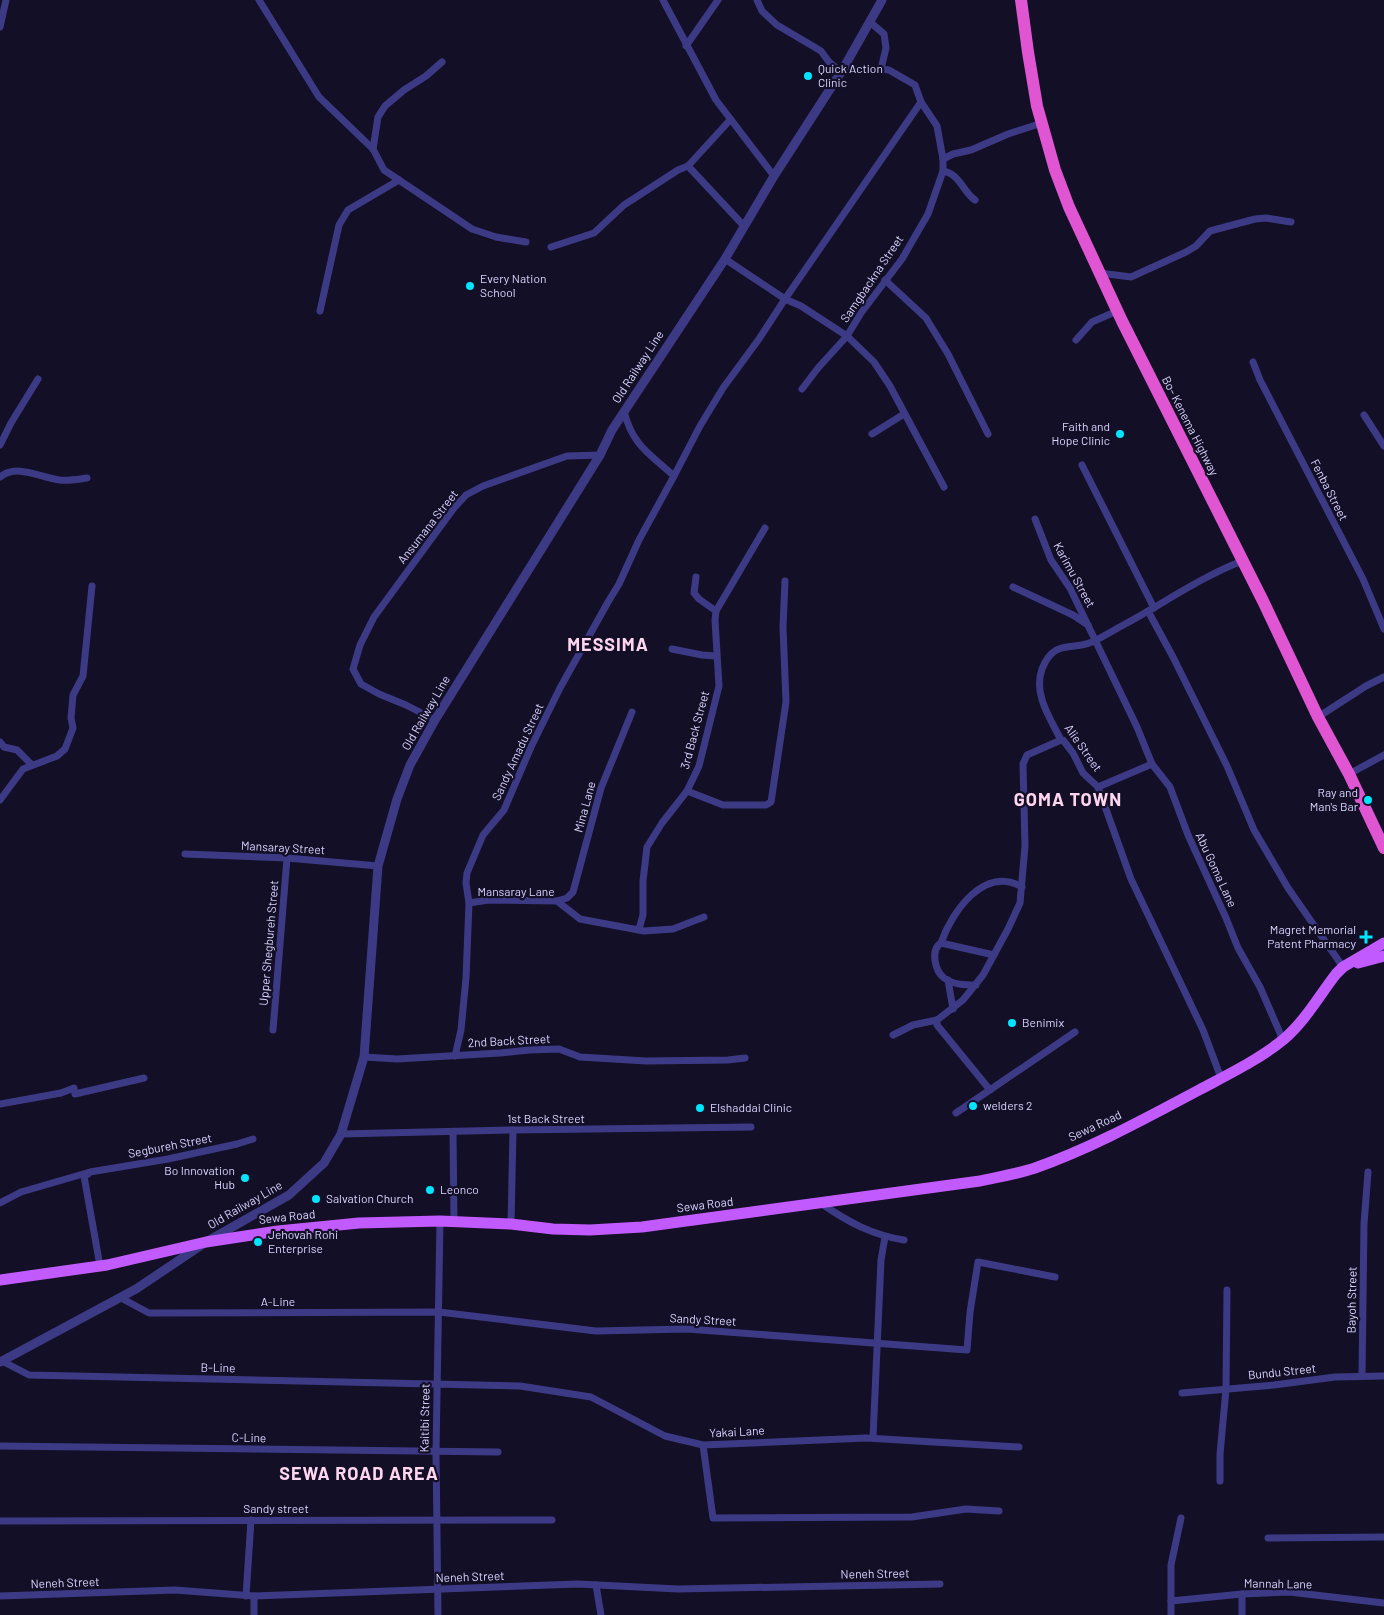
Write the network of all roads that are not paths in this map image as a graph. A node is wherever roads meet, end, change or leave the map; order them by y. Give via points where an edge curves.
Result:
1 (6, 0) edge
2 (259, 0) edge
3 (663, 0) edge
4 (718, 0) edge
5 (757, 0) edge
6 (882, 0) edge
7 (1021, 0) edge
8 (870, 22) junction
9 (0, 27) edge
10 (686, 46) junction
11 (442, 62) dead end
12 (881, 69) junction
13 (842, 70) junction
14 (921, 102) junction
15 (730, 120) junction
16 (1042, 123) junction
17 (373, 148) junction
18 (943, 159) junction
19 (688, 166) junction
20 (943, 171) junction
21 (774, 176) junction
22 (399, 180) junction
23 (975, 200) dead end
24 (1291, 222) dead end
25 (744, 226) junction
26 (526, 242) dead end
27 (551, 247) dead end
28 (725, 259) junction
29 (1098, 273) junction
30 (885, 280) junction
31 (785, 299) junction
32 (320, 311) dead end
33 (1117, 311) junction
34 (847, 336) junction
35 (1076, 340) dead end
36 (1254, 362) dead end
37 (38, 379) dead end
38 (802, 389) dead end
39 (624, 411) junction
40 (904, 414) junction
41 (1364, 415) dead end
42 (872, 434) dead end
43 (988, 434) dead end
44 (0, 446) edge
45 (1384, 446) edge
46 (600, 454) junction
47 (1082, 465) dead end
48 (674, 476) junction
49 (0, 477) edge
50 (87, 478) dead end
51 (944, 487) dead end
52 (1034, 519) dead end
53 (765, 528) dead end
54 (1242, 561) junction
55 (696, 577) dead end
56 (785, 581) dead end
57 (92, 586) dead end
58 (1013, 587) dead end
59 (1151, 610) junction
60 (716, 611) junction
61 (1089, 626) junction
62 (1384, 629) edge
63 (1096, 640) junction
64 (672, 649) dead end
65 (716, 656) junction
66 (1384, 677) edge
67 (632, 712) dead end
68 (1318, 717) junction
69 (434, 720) junction
70 (1061, 740) junction
71 (0, 742) edge
72 (1384, 755) edge
73 (1152, 764) junction
74 (32, 765) junction
75 (1349, 774) junction
76 (1098, 786) junction
77 (687, 791) junction
78 (0, 800) edge
79 (1384, 848) edge
80 (186, 854) dead end
81 (288, 858) junction
82 (378, 866) junction
83 (1022, 887) junction
84 (557, 901) junction
85 (469, 903) junction
86 (704, 917) dead end
87 (639, 929) junction
88 (941, 943) junction
89 (1384, 943) edge
90 (994, 956) junction
91 (1384, 956) edge
92 (1346, 966) junction
93 (948, 980) junction
94 (976, 985) junction
95 (953, 1009) junction
96 (936, 1020) junction
97 (273, 1030) dead end
98 (1075, 1032) dead end
99 (893, 1035) dead end
100 (1283, 1040) junction
101 (455, 1056) junction
102 (364, 1057) junction
103 (744, 1058) dead end
104 (144, 1078) dead end
105 (1221, 1078) junction
106 (990, 1090) junction
107 (0, 1104) edge
108 (956, 1113) dead end
109 (751, 1127) dead end
110 (513, 1130) junction
111 (453, 1132) junction
112 (341, 1134) junction
113 (253, 1139) dead end
114 (90, 1172) junction
115 (1368, 1172) dead end
116 (0, 1202) edge
117 (822, 1204) junction
118 (440, 1221) junction
119 (454, 1222) junction
120 (511, 1224) junction
121 (885, 1237) junction
122 (904, 1240) dead end
123 (206, 1242) junction
124 (100, 1266) junction
125 (1055, 1277) dead end
126 (0, 1280) edge
127 (1226, 1290) dead end
128 (121, 1298) junction
129 (439, 1312) junction
130 (877, 1344) junction
131 (1, 1362) edge
132 (1362, 1375) junction
133 (1384, 1376) edge
134 (437, 1384) junction
135 (1226, 1389) junction
136 (1182, 1393) dead end
137 (873, 1438) junction
138 (703, 1445) junction
139 (0, 1446) edge
140 (1019, 1447) dead end
141 (436, 1452) junction
142 (498, 1452) dead end
143 (1220, 1481) dead end
144 (999, 1511) dead end
145 (1181, 1518) dead end
146 (436, 1519) junction
147 (251, 1520) junction
148 (552, 1520) dead end
149 (0, 1521) edge
150 (1384, 1537) edge
151 (1268, 1538) dead end
152 (940, 1584) dead end
153 (596, 1585) junction
154 (437, 1590) junction
155 (1242, 1594) junction
156 (0, 1596) edge
157 (246, 1596) junction
158 (254, 1596) junction
159 (1171, 1601) junction
160 (1384, 1603) edge
161 (254, 1615) edge
162 (438, 1615) edge
163 (600, 1615) edge
164 (1172, 1615) edge
165 (1242, 1615) edge

1 - 9 street
2 - 17 street via 319,96
3 - 10 street
4 - 10 street
5 - 13 street via 762,11 776,25 821,51 829,62
6 - 8 street, Old Railway Line
7 - 16 highway, Bo- Kenema Highway
8 - 12 street via 884,34 886,48
8 - 13 street, Old Railway Line
10 - 15 street
11 - 17 street via 385,106 378,116
12 - 13 street
12 - 14 street, Samgbackna Street via 889,70 915,86
13 - 21 street, Old Railway Line
14 - 18 street, Samgbackna Street via 937,126
14 - 31 street, Sandy Amadu Street
15 - 19 street
15 - 21 street
16 - 18 street
16 - 29 highway, Bo- Kenema Highway via 1055,170
17 - 22 street via 384,170
18 - 20 street, Samgbackna Street
19 - 25 street
19 - 27 street via 624,205 594,233
20 - 23 street via 961,182 969,197
20 - 30 street, Samgbackna Street via 928,214 902,259
21 - 25 street, Old Railway Line
22 - 26 street via 472,229
22 - 32 street via 348,210 339,225
24 - 29 street via 1255,219 1210,231 1186,252 1131,277
25 - 28 street, Old Railway Line
28 - 31 street
28 - 39 street, Old Railway Line
29 - 33 highway, Bo- Kenema Highway
30 - 34 street, Samgbackna Street
30 - 43 street via 926,318
31 - 34 street
31 - 48 street, Sandy Amadu Street via 723,388
33 - 35 street via 1092,322
33 - 54 highway, Bo- Kenema Highway
34 - 38 street, Samgbackna Street
34 - 40 street via 874,362
36 - 62 street, Fenba Street via 1260,380 1363,579
37 - 44 street
39 - 46 street, Old Railway Line
39 - 48 street via 630,431 643,449
40 - 42 street
40 - 51 street
41 - 45 street
46 - 69 street, Old Railway Line
46 - 69 street, Ansumana Street via 567,456 483,486 466,496 374,618 360,645 353,669 361,684
47 - 59 street
48 - 85 street, Sandy Amadu Street via 619,584 560,688 504,810 483,835 467,873
49 - 50 street via 23,471 61,480
52 - 61 street, Karimu Street via 1051,560
53 - 60 street
54 - 59 street, Alie Street
54 - 68 highway, Bo- Kenema Highway
55 - 60 street via 694,593
56 - 77 street via 786,702 771,802 723,804
57 - 74 street via 83,676 74,695 73,728 65,748 57,756
58 - 61 street
59 - 63 street, Alie Street
59 - 92 street via 1228,766 1254,830 1288,888
60 - 65 street, 3rd Back Street
61 - 63 street, Karimu Street
63 - 70 street, Alie Street via 1061,647 1053,652 1042,669 1040,696
63 - 73 street, Karimu Street
64 - 65 street
65 - 77 street, 3rd Back Street via 719,686 699,766
66 - 68 street
67 - 84 street, Mina Lane via 601,788 573,892
68 - 75 highway, Bo- Kenema Highway
69 - 82 street, Old Railway Line via 397,799
70 - 76 street, Alie Street via 1084,773
70 - 83 street via 1027,755 1023,764
71 - 74 street via 17,750
72 - 75 street
73 - 76 street
73 - 100 street, Abu Goma Lane via 1170,787 1238,948 1260,987
74 - 78 street via 23,769
75 - 79 highway, Bo- Kenema Highway
76 - 105 street, Alie Street via 1131,879 1203,1030
77 - 87 street, 3rd Back Street via 647,848 643,915
80 - 81 street, Mansaray Street
81 - 82 street, Mansaray Street
81 - 97 street, Upper Shegbureh Street
82 - 102 street, Old Railway Line
83 - 88 street via 1001,880 971,895 950,922
83 - 90 street via 1020,903
84 - 85 street, Mansaray Lane via 489,900
84 - 87 street, Mansaray Lane via 580,919
85 - 101 street, Sandy Amadu Street via 466,978
86 - 87 street, Mansaray Lane via 673,929
88 - 90 street
88 - 93 street via 934,951 935,960 943,978
89 - 92 main road, Sewa Road
90 - 94 street
91 - 92 main road
92 - 100 main road, Sewa Road
93 - 94 street via 958,985
93 - 95 street
94 - 95 street
95 - 96 street
96 - 99 street via 912,1025
96 - 106 street
98 - 106 street
100 - 105 main road, Sewa Road
101 - 102 street, 2nd Back Street
101 - 103 street, 2nd Back Street via 559,1050 580,1057 646,1061
102 - 112 street, Old Railway Line
104 - 107 street via 75,1094 74,1088
105 - 117 main road, Sewa Road via 1160,1111 1034,1168 980,1181
106 - 108 street
109 - 110 street, 1st Back Street
110 - 111 street, 1st Back Street
110 - 120 street
111 - 112 street, 1st Back Street
111 - 119 street
112 - 123 street, Old Railway Line via 324,1163 289,1195
113 - 114 street, Segbureh Street via 168,1160
114 - 116 street, Segbureh Street via 21,1192
114 - 124 street via 84,1176
115 - 132 street, Bayoh Street
117 - 120 main road, Sewa Road via 613,1229 552,1229
117 - 121 street via 845,1220
118 - 119 main road, Sewa Road
118 - 123 main road, Sewa Road via 359,1223
118 - 129 street, Kaitibi Street
119 - 120 main road, Sewa Road
121 - 122 street
121 - 130 street
123 - 124 main road, Sewa Road
123 - 128 street, Old Railway Line
124 - 126 main road, Sewa Road
125 - 130 street, Sandy Street via 978,1262 967,1350
127 - 135 street
128 - 129 street, A-Line via 149,1313
128 - 131 street, Old Railway Line
129 - 130 street, Sandy Street via 596,1331 687,1329
129 - 134 street, Kaitibi Street
130 - 137 street
131 - 134 street, B-Line via 29,1375
132 - 133 street, Bundu Street
132 - 135 street, Bundu Street
134 - 138 street, Yakai Lane via 520,1386 591,1397 665,1436
134 - 141 street, Kaitibi Street
135 - 136 street, Bundu Street
135 - 143 street
137 - 138 street, Yakai Lane
137 - 140 street, Yakai Lane
138 - 144 street via 713,1518 912,1516 966,1510
139 - 141 street, C-Line
141 - 142 street, C-Line
141 - 146 street, Kaitibi Street
145 - 159 street via 1171,1565
146 - 147 street, Sandy street
146 - 148 street, Sandy street
146 - 154 street, Kaitibi Street
147 - 149 street, Sandy street
147 - 157 street
150 - 151 street
152 - 153 street, Neneh Street via 678,1589
153 - 154 street, Neneh Street
153 - 163 street
154 - 158 street, Neneh Street
154 - 162 street, Kaitibi Street
155 - 159 street, Mannah Lane
155 - 160 street, Mannah Lane via 1289,1592
155 - 165 street
156 - 157 street, Neneh Street via 175,1590
157 - 158 street, Neneh Street
158 - 161 street
159 - 164 street

